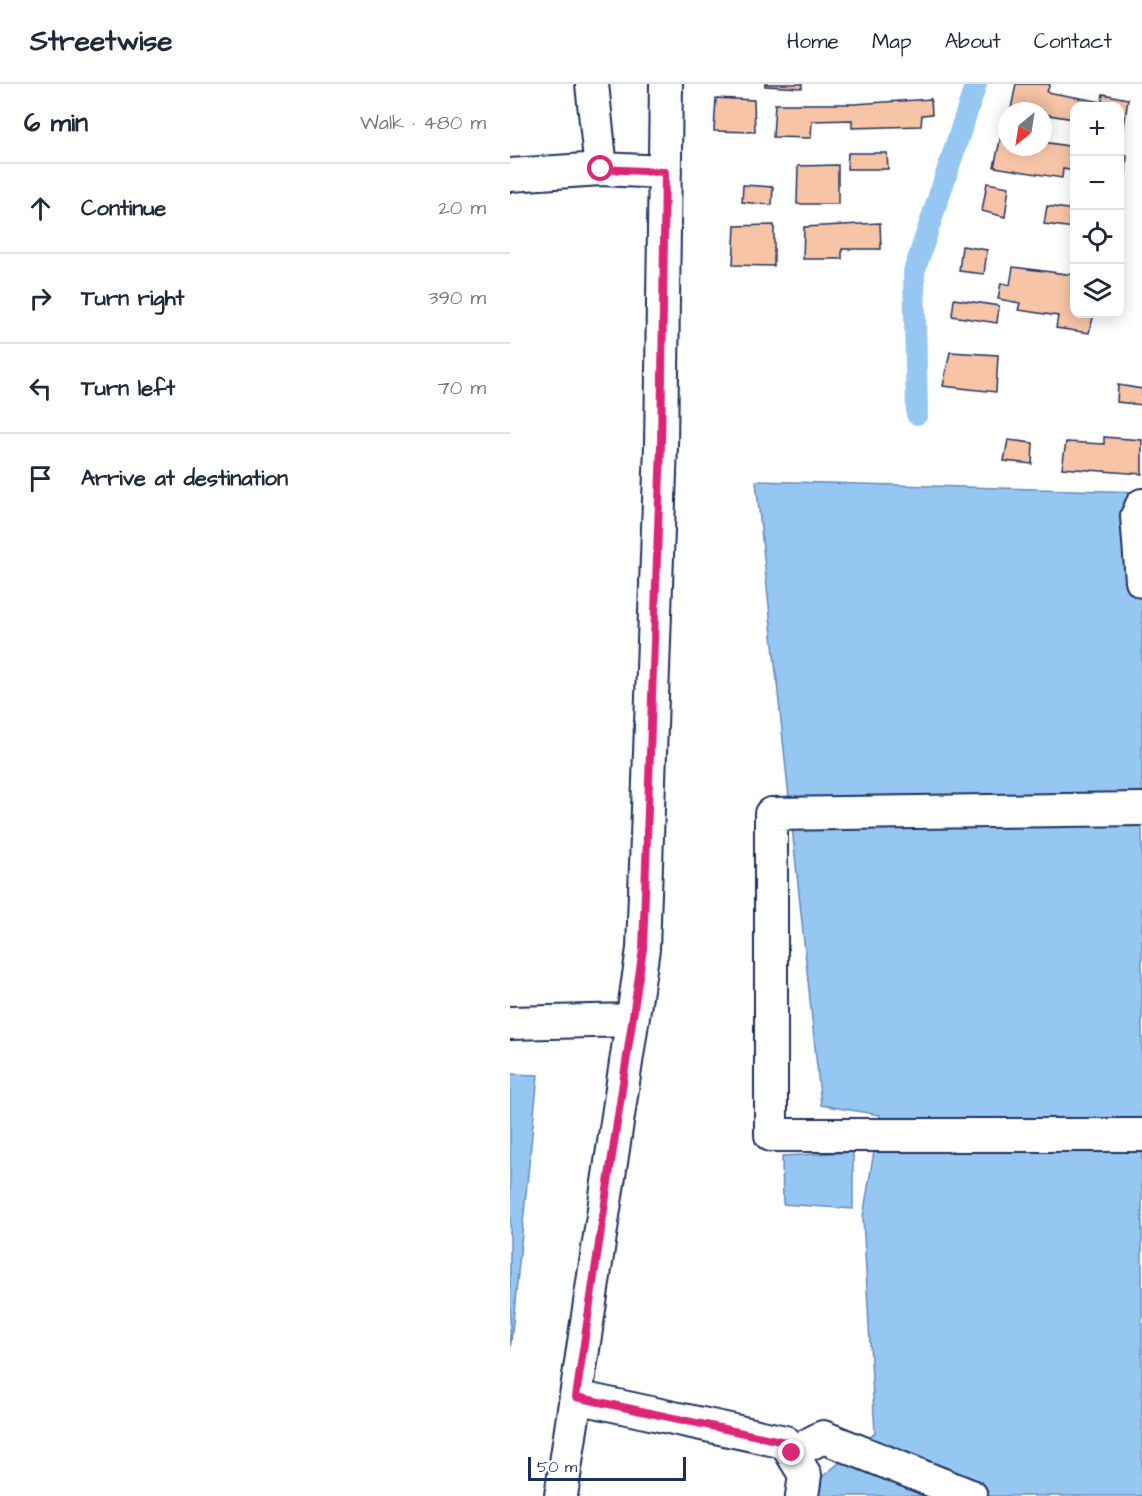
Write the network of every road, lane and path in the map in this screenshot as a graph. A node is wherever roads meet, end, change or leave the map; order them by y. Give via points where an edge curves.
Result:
1 (592, 84) edge
2 (666, 84) edge
3 (601, 169) junction
4 (665, 172) junction
5 (510, 175) edge
6 (1142, 505) edge
7 (1142, 581) edge
8 (1142, 809) edge
9 (632, 1020) junction
10 (510, 1023) edge
11 (1142, 1135) edge
12 (576, 1397) junction
13 (792, 1453) junction
14 (561, 1496) edge
15 (802, 1496) edge
16 (971, 1496) edge

1 - 3 street
2 - 4 street
3 - 4 street
3 - 5 street
4 - 9 street via 661,445 643,949
6 - 7 street via 1137,516
8 - 11 street via 771,814 771,1135
9 - 10 street
9 - 12 street
12 - 13 street via 785,1442
12 - 14 street
13 - 15 street via 805,1475
13 - 16 street via 823,1437

